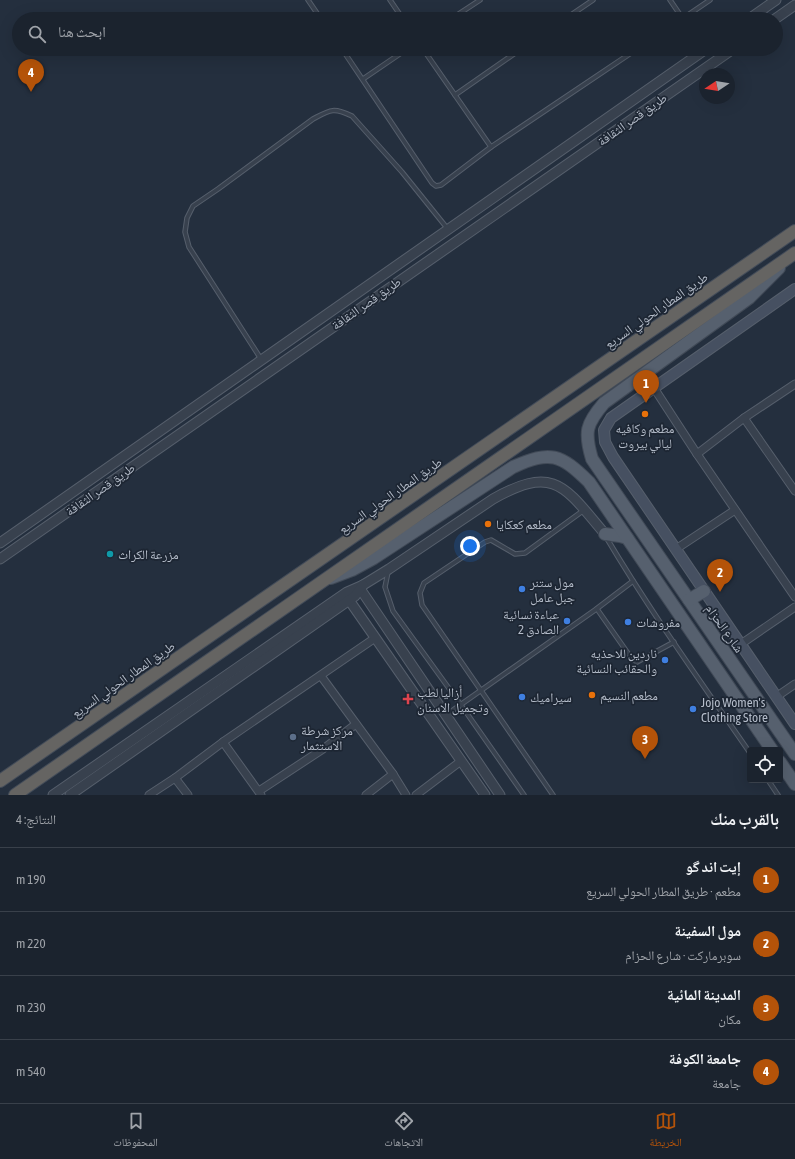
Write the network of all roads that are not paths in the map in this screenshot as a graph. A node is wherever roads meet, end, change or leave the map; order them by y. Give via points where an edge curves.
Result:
1 (308, 0) edge
2 (390, 0) edge
3 (480, 0) edge
4 (593, 0) edge
5 (670, 0) edge
6 (710, 0) edge
7 (776, 0) edge
8 (795, 5) edge
9 (316, 12) edge
10 (398, 12) edge
11 (462, 12) edge
12 (575, 12) edge
13 (678, 12) edge
14 (692, 12) edge
15 (759, 12) edge
16 (783, 13) edge
17 (347, 56) edge
18 (397, 56) edge
19 (428, 56) edge
20 (512, 56) edge
21 (627, 56) edge
22 (696, 56) edge
23 (720, 56) edge
24 (723, 56) edge
25 (719, 59) junction
26 (363, 79) junction
27 (455, 95) junction
28 (491, 147) junction
29 (448, 229) junction
30 (795, 231) edge
31 (795, 253) edge
32 (795, 289) edge
33 (262, 360) junction
34 (795, 384) edge
35 (654, 388) junction
36 (744, 418) junction
37 (696, 454) junction
38 (795, 491) edge
39 (584, 510) junction
40 (734, 510) junction
41 (605, 534) junction
42 (627, 538) junction
43 (0, 543) edge
44 (676, 549) junction
45 (0, 559) edge
46 (389, 569) junction
47 (633, 581) junction
48 (322, 582) junction
49 (362, 588) junction
50 (704, 591) junction
51 (795, 597) edge
52 (349, 600) junction
53 (689, 600) junction
54 (795, 607) edge
55 (597, 609) junction
56 (375, 638) junction
57 (674, 642) junction
58 (741, 644) junction
59 (410, 664) junction
60 (399, 671) junction
61 (321, 676) junction
62 (795, 684) edge
63 (481, 691) junction
64 (776, 697) junction
65 (461, 705) junction
66 (446, 716) junction
67 (356, 724) junction
68 (795, 724) edge
69 (223, 742) junction
70 (770, 747) edge
71 (747, 750) edge
72 (795, 754) edge
73 (460, 761) junction
74 (783, 766) edge
75 (393, 774) junction
76 (175, 778) junction
77 (0, 781) edge
78 (770, 783) edge
79 (795, 784) edge
80 (260, 793) edge
81 (15, 795) edge
82 (53, 795) edge
83 (70, 795) edge
84 (149, 795) edge
85 (188, 795) edge
86 (366, 795) edge
87 (406, 795) edge
88 (416, 795) edge
89 (485, 795) edge
90 (500, 795) edge
91 (524, 795) edge
92 (553, 795) edge
93 (778, 795) edge

1 - 9 lane
2 - 10 lane
3 - 11 lane
4 - 12 lane
5 - 13 lane
6 - 14 lane
7 - 15 street
8 - 16 street
17 - 26 lane
18 - 26 lane
19 - 27 lane
20 - 27 lane
21 - 28 lane
22 - 29 street, طريق قصر الثقافة
23 - 25 street
24 - 25 street, طريق قصر الثقافة
25 - 45 street, طريق قصر الثقافة
26 - 28 lane via 436,186 441,185
27 - 28 lane
29 - 33 street, طريق قصر الثقافة
29 - 33 lane via 352,116 342,111 330,110 313,119 193,206 187,218 185,232 189,247
30 - 77 highway, طريق المطار الحولي السريع
31 - 48 highway
31 - 53 main road, شارع الحزام via 749,298 604,403 588,426 587,443 592,459
32 - 35 main road
33 - 43 street, طريق قصر الثقافة
34 - 36 street
35 - 37 street
35 - 44 main road via 612,418 604,430 605,442
36 - 37 street
36 - 38 street
37 - 40 street
39 - 41 street
39 - 46 street via 563,488 553,483 542,481 522,485 493,499
39 - 63 lane via 525,553 515,554 491,540 424,583 420,593 422,605
40 - 44 street
40 - 51 street
41 - 42 main road
41 - 47 lane
42 - 48 main road via 589,482 572,465 561,459 546,456 513,467 374,558
42 - 70 main road
44 - 50 main road
46 - 49 street
46 - 65 lane via 384,587 393,611
47 - 55 lane
47 - 57 lane
48 - 81 highway
49 - 52 street
49 - 59 street
49 - 82 street via 347,592
50 - 53 main road
50 - 58 main road
52 - 56 street
52 - 83 street
53 - 72 main road, شارع الحزام
54 - 58 street
55 - 57 lane via 632,659 637,662
55 - 63 lane
56 - 60 street
56 - 61 street
57 - 71 lane
58 - 64 main road
59 - 60 street
59 - 66 street
60 - 73 street
61 - 67 street
61 - 69 street
62 - 64 street
63 - 65 lane
63 - 92 lane
64 - 68 main road
65 - 66 lane
65 - 91 lane
66 - 90 street
67 - 75 street
67 - 80 street
69 - 76 street
69 - 80 street
73 - 88 street
73 - 89 street
74 - 79 main road
75 - 86 street
75 - 87 street
76 - 84 street
76 - 85 street
78 - 93 lane

